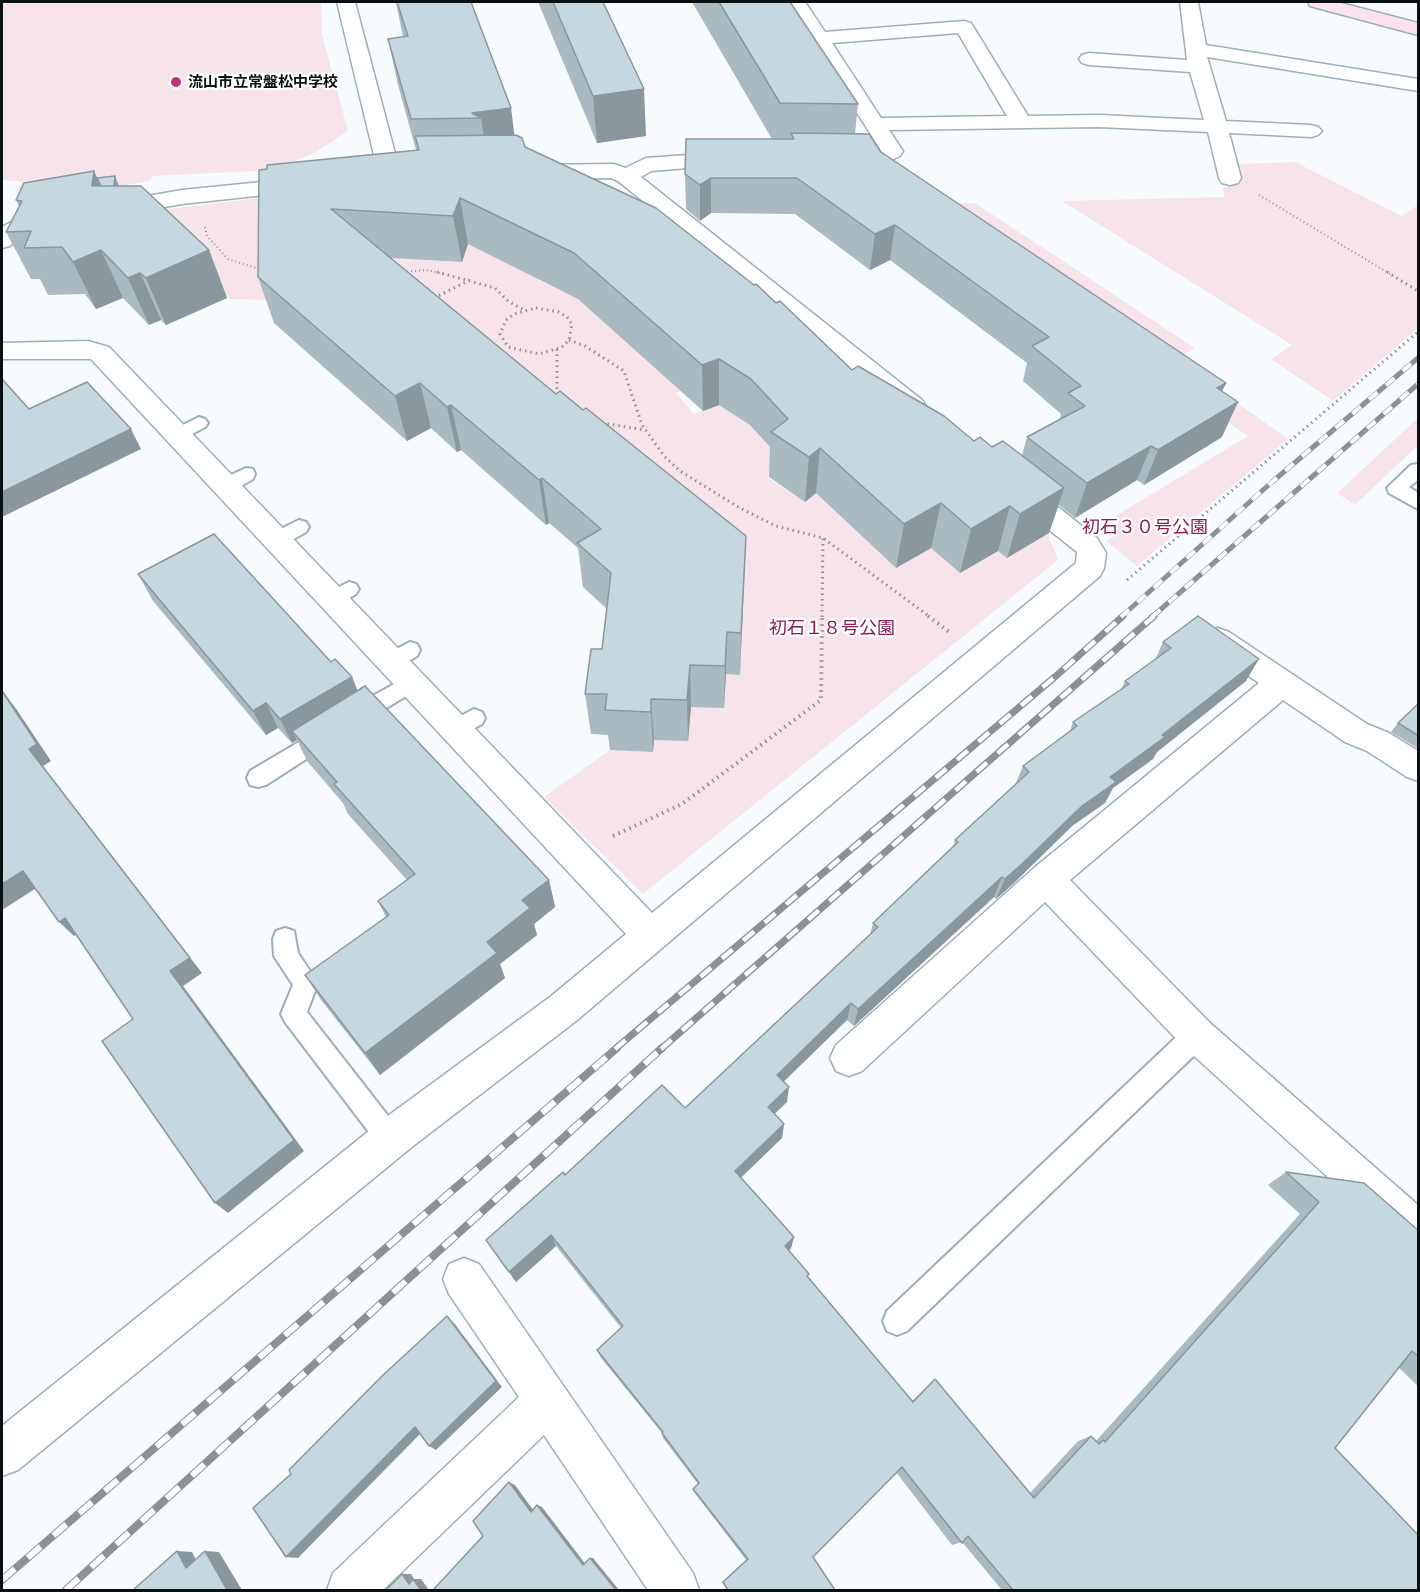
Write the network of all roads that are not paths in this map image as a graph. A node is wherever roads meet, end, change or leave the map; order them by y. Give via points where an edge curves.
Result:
1 (346, 2) edge
2 (795, 2) edge
3 (1190, 2) edge
4 (1317, 2) edge
5 (1419, 29) edge
6 (819, 38) junction
7 (1198, 58) junction
8 (1089, 59) dead end
9 (1419, 85) edge
10 (1021, 122) junction
11 (876, 124) junction
12 (1217, 126) junction
13 (1311, 131) dead end
14 (747, 159) edge
15 (817, 160) edge
16 (507, 172) edge
17 (389, 176) edge
18 (626, 176) junction
19 (1230, 178) road end
20 (331, 182) edge
21 (2, 241) edge
22 (2, 351) edge
23 (934, 422) edge
24 (1419, 470) edge
25 (997, 473) edge
26 (1419, 502) edge
27 (1208, 633) edge
28 (405, 664) junction
29 (1281, 683) junction
30 (1419, 768) edge
31 (258, 778) dead end
32 (1046, 879) junction
33 (649, 934) junction
34 (285, 939) dead end
35 (1197, 1035) junction
36 (849, 1058) dead end
37 (390, 1139) junction
38 (1419, 1232) edge
39 (464, 1279) dead end
40 (897, 1321) dead end
41 (548, 1400) junction
42 (2, 1454) edge
43 (350, 1590) edge
44 (676, 1590) edge

1 - 17 street
2 - 6 street
3 - 7 street
4 - 5 street
6 - 10 street via 964,27
6 - 11 street
7 - 8 street
7 - 9 street
7 - 12 street
10 - 11 street
10 - 12 street
11 - 15 street via 892,150 890,163
12 - 13 street
12 - 19 street
14 - 18 street via 723,154 646,165
16 - 18 street via 614,171
18 - 23 street
20 - 21 street via 203,195 23,225
22 - 28 street via 88,349 100,353 188,429
24 - 26 lane via 1396,488
25 - 33 street via 1087,545 1092,553 1090,568
27 - 29 street
28 - 31 lane
28 - 33 street via 465,724
29 - 30 street via 1356,733
29 - 32 street
32 - 35 street
32 - 36 street
33 - 37 street via 563,1009
34 - 37 lane via 286,956 306,983 294,1014
35 - 38 street
35 - 40 lane
37 - 42 street
39 - 41 street
41 - 43 street
41 - 44 street

